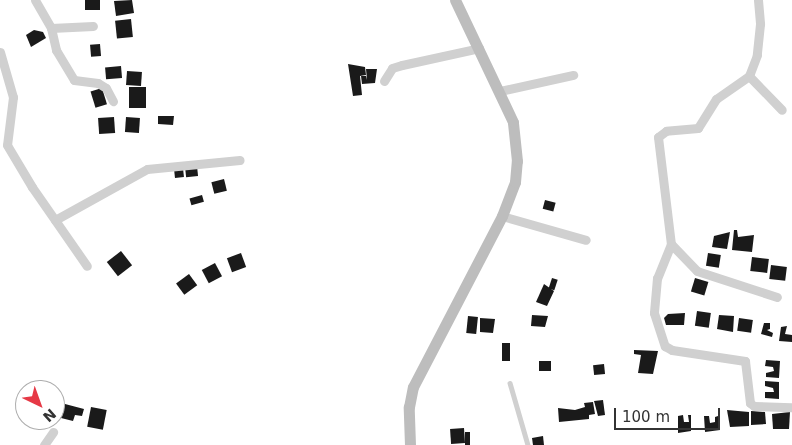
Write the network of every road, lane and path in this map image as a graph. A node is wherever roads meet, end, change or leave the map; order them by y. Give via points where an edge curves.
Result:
1 (36, 0) edge
2 (455, 0) edge
3 (758, 0) edge
4 (93, 26) dead end
5 (51, 28) junction
6 (479, 48) junction
7 (0, 52) edge
8 (573, 75) dead end
9 (749, 76) junction
10 (384, 81) dead end
11 (500, 91) junction
12 (113, 101) dead end
13 (782, 110) dead end
14 (3, 145) edge
15 (240, 160) dead end
16 (502, 216) junction
17 (55, 220) junction
18 (586, 240) dead end
19 (671, 244) junction
20 (86, 266) dead end
21 (777, 296) dead end
22 (510, 383) dead end
23 (790, 407) dead end
24 (53, 432) dead end
25 (44, 445) edge
26 (410, 445) edge
27 (528, 445) edge

1 - 5 street
2 - 6 street
3 - 9 street via 758,47
4 - 5 street
5 - 12 street via 56,50 74,80 98,83 106,88
6 - 10 street via 392,68
6 - 11 street
7 - 14 street via 13,97
8 - 11 street
9 - 13 street
9 - 19 street via 716,99 698,128 666,131 658,137
11 - 16 street via 512,122 517,161 514,182
14 - 17 street
15 - 17 street via 146,169
16 - 18 street
16 - 26 street via 420,370 409,407
17 - 20 street
19 - 21 street via 696,270
19 - 23 street via 657,278 654,313 665,346 672,350 745,361 750,403 754,406
22 - 27 lane
24 - 25 street

